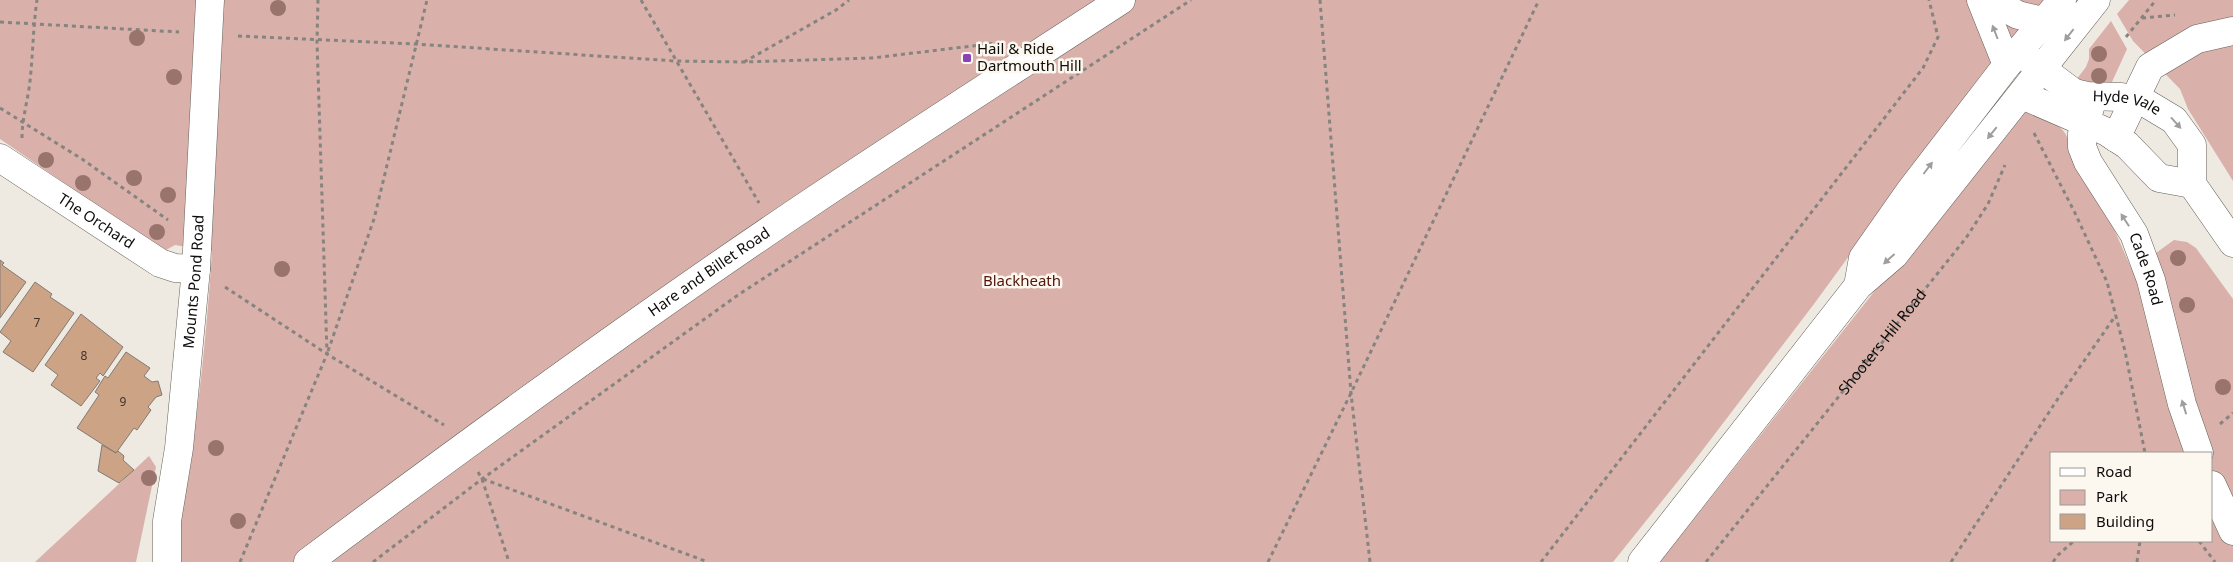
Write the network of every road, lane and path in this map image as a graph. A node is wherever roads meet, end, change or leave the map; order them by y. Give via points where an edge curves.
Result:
1 (37, 0) edge
2 (210, 0) edge
3 (318, 0) edge
4 (427, 0) edge
5 (641, 0) edge
6 (849, 0) edge
7 (1121, 0) edge
8 (1191, 0) edge
9 (1320, 0) edge
10 (1539, 0) edge
11 (1929, 0) edge
12 (1981, 0) edge
13 (1990, 0) edge
14 (2062, 0) edge
15 (2096, 0) edge
16 (2156, 0) edge
17 (2043, 21) junction
18 (0, 22) edge
19 (33, 24) junction
20 (2233, 31) edge
21 (209, 34) junction
22 (2126, 37) dead end
23 (317, 40) junction
24 (999, 43) dead end
25 (415, 44) junction
26 (2013, 58) junction
27 (676, 61) junction
28 (742, 62) junction
29 (2042, 70) junction
30 (2022, 95) junction
31 (2134, 100) junction
32 (0, 108) edge
33 (2089, 109) junction
34 (22, 120) junction
35 (2032, 130) dead end
36 (2116, 138) junction
37 (0, 158) edge
38 (2006, 162) dead end
39 (22, 173) junction
40 (2192, 184) junction
41 (762, 208) dead end
42 (175, 225) dead end
43 (2233, 243) edge
44 (196, 269) junction
45 (1858, 286) junction
46 (2116, 315) junction
47 (327, 354) junction
48 (1351, 393) junction
49 (450, 429) dead end
50 (2145, 452) edge
51 (2199, 452) edge
52 (474, 466) dead end
53 (482, 479) junction
54 (2213, 487) edge
55 (2233, 531) edge
56 (2073, 542) edge
57 (2140, 542) edge
58 (2200, 542) edge
59 (167, 562) edge
60 (240, 562) edge
61 (308, 562) edge
62 (373, 562) edge
63 (509, 562) edge
64 (708, 562) edge
65 (1268, 562) edge
66 (1370, 562) edge
67 (1541, 562) edge
68 (1642, 562) edge
69 (1706, 562) edge
70 (1951, 562) edge
71 (2053, 562) edge
72 (2137, 562) edge
73 (2215, 562) edge

1 - 19 path
2 - 21 main road, Mounts Pond Road
3 - 23 path
4 - 25 path
5 - 27 path
6 - 28 path
7 - 61 main road, Hare and Billet Road via 812,202 634,324
8 - 53 path via 738,295
9 - 48 path
10 - 48 path
11 - 67 path via 1938,37 1922,68
26 -> 12 main road
13 - 17 main road via 2018,15
14 - 17 main road
15 -> 29 main road
16 - 22 path
17 - 26 main road
18 - 19 path
19 - 21 path
19 - 34 path via 30,82
20 - 31 main road via 2197,40 2150,67
21 - 23 path
21 - 44 main road, Mounts Pond Road
23 - 25 path
23 - 47 path
24 - 28 path via 872,58
25 - 27 path
25 - 47 path via 374,219
26 - 29 main road, Hyde Vale
45 -> 26 main road via 1863,258
27 - 28 path
27 - 41 path
29 - 30 main road
29 - 33 main road, Hyde Vale via 2074,93
30 - 33 main road, Hyde Vale
30 -> 45 main road via 1894,255
31 - 33 main road, Hyde Vale
31 - 36 main road
31 -> 40 main road, Hyde Vale via 2144,102 2174,120 2192,145
32 - 34 path
33 - 36 main road, Hyde Vale
51 -> 33 main road, Cade Road via 2182,404 2151,280 2134,234 2088,162 2082,147
34 - 39 path
34 - 42 path
35 - 46 path via 2076,213 2107,282
36 - 40 main road, Hyde Vale via 2159,178
37 - 39 main road, The Orchard
38 - 69 path, Shooters Hill Road via 1988,204 1966,238
39 - 44 main road, The Orchard via 160,262 175,268
40 - 43 main road
44 - 47 path
44 - 59 main road, Mounts Pond Road via 179,448 167,521
45 - 68 main road
46 - 50 path
46 - 70 path
47 - 49 path
47 - 60 path
48 - 65 path
48 - 66 path
52 - 53 path
53 - 62 path
53 - 63 path
53 - 64 path
54 - 55 main road
56 - 71 path
57 - 72 path
58 - 73 path

